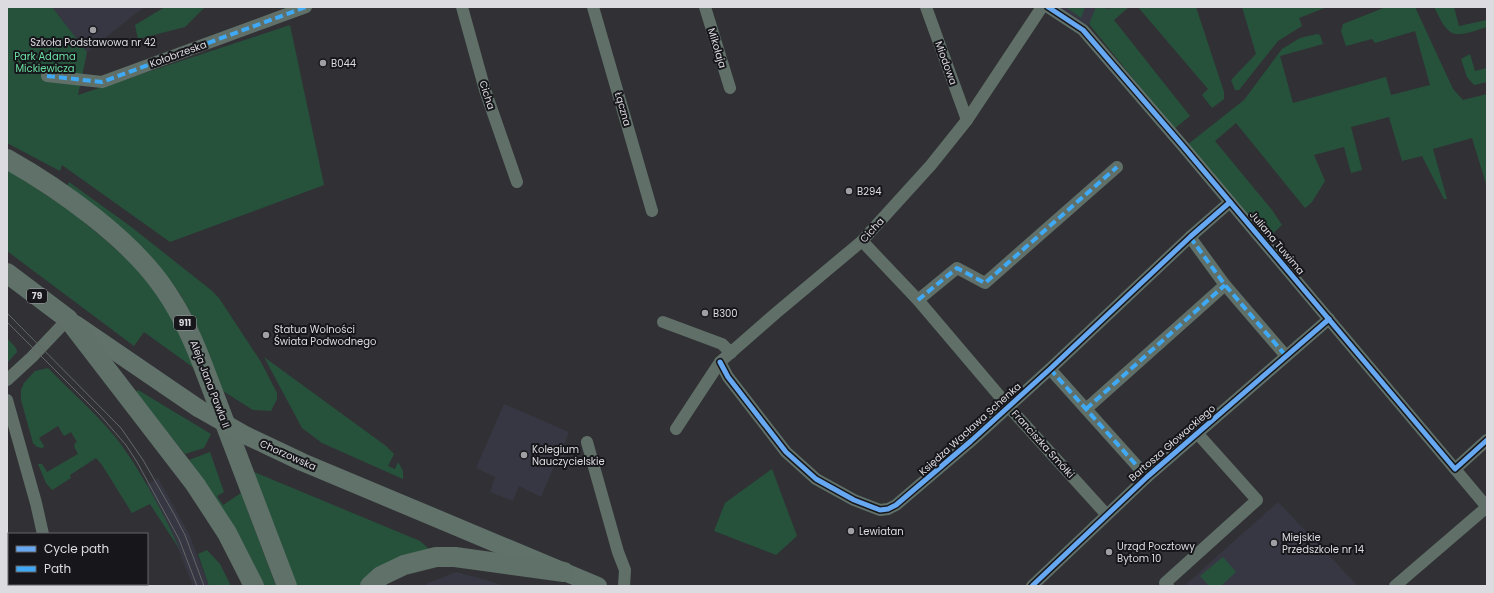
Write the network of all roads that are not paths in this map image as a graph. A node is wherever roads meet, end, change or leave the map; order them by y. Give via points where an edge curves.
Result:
1 (306, 7) edge
2 (462, 7) edge
3 (594, 7) edge
4 (705, 7) edge
5 (926, 7) edge
6 (1042, 7) edge
7 (1048, 7) edge
8 (47, 76) dead end
9 (730, 88) dead end
10 (967, 120) junction
11 (7, 159) edge
12 (1116, 167) dead end
13 (517, 182) dead end
14 (1230, 202) junction
15 (652, 212) dead end
16 (1190, 237) junction
17 (862, 241) junction
18 (7, 273) edge
19 (1225, 285) junction
20 (918, 300) junction
21 (68, 319) junction
22 (1329, 319) junction
23 (663, 322) dead end
24 (731, 352) junction
25 (1286, 356) junction
26 (720, 362) junction
27 (1050, 369) junction
28 (7, 380) edge
29 (7, 400) edge
30 (1008, 406) junction
31 (1086, 409) junction
32 (676, 430) dead end
33 (1197, 433) junction
34 (1487, 440) edge
35 (587, 442) dead end
36 (1454, 469) junction
37 (1147, 476) junction
38 (1106, 514) junction
39 (43, 533) edge
40 (564, 572) junction
41 (254, 586) edge
42 (287, 586) edge
43 (370, 586) edge
44 (598, 586) edge
45 (624, 586) edge
46 (1032, 586) edge
47 (1168, 586) edge
48 (1395, 586) edge

1 - 8 street, Kołobrzeska via 102,82
2 - 13 street, Cicha via 485,90
3 - 15 street, Łączna
4 - 9 street, Mikołaja
5 - 10 street, Miodowa
6 - 10 street, Cicha
7 - 14 street, Juliana Tuwima via 1083,30
10 - 17 street, Cicha via 931,165
11 - 42 main road, Aleja Jana Pawła II / 911 via 94,218 134,253 165,290 188,328 200,356
12 - 20 street via 985,283 957,268
14 - 16 street, Księdza Wacława Schenka
14 - 22 street, Juliana Tuwima
16 - 19 street
16 - 27 street, Księdza Wacława Schenka
17 - 20 street, Franciszka Smółki
17 - 24 street, Cicha
18 - 21 main road, Chorzowska / 79
19 - 25 street
19 - 31 street
20 - 30 street, Franciszka Smółki
21 - 28 street
21 - 40 main road, Chorzowska / 79, bridge via 198,408 246,436
21 - 41 main road via 195,484 227,533
22 - 25 street, Bartosza Głowackiego
22 - 36 street, Juliana Tuwima
23 - 24 street via 722,344
24 - 26 street, Cicha
25 - 33 street, Bartosza Głowackiego
26 - 30 street, Księdza Wacława Schenka via 728,377 786,452 816,479 854,500 880,510 896,505
26 - 32 street, Cicha
27 - 30 street, Księdza Wacława Schenka
27 - 31 street
29 - 39 street
30 - 38 street, Franciszka Smółki
31 - 37 street
33 - 37 street, Bartosza Głowackiego
33 - 47 street via 1257,500 1165,583
34 - 36 street
35 - 45 street via 625,570
36 - 48 street, Juliana Tuwima via 1487,507
37 - 38 street, Bartosza Głowackiego
38 - 46 street, Bartosza Głowackiego
40 - 43 main road via 455,557 436,557 404,565 381,576
40 - 44 main road, Chorzowska / 79

